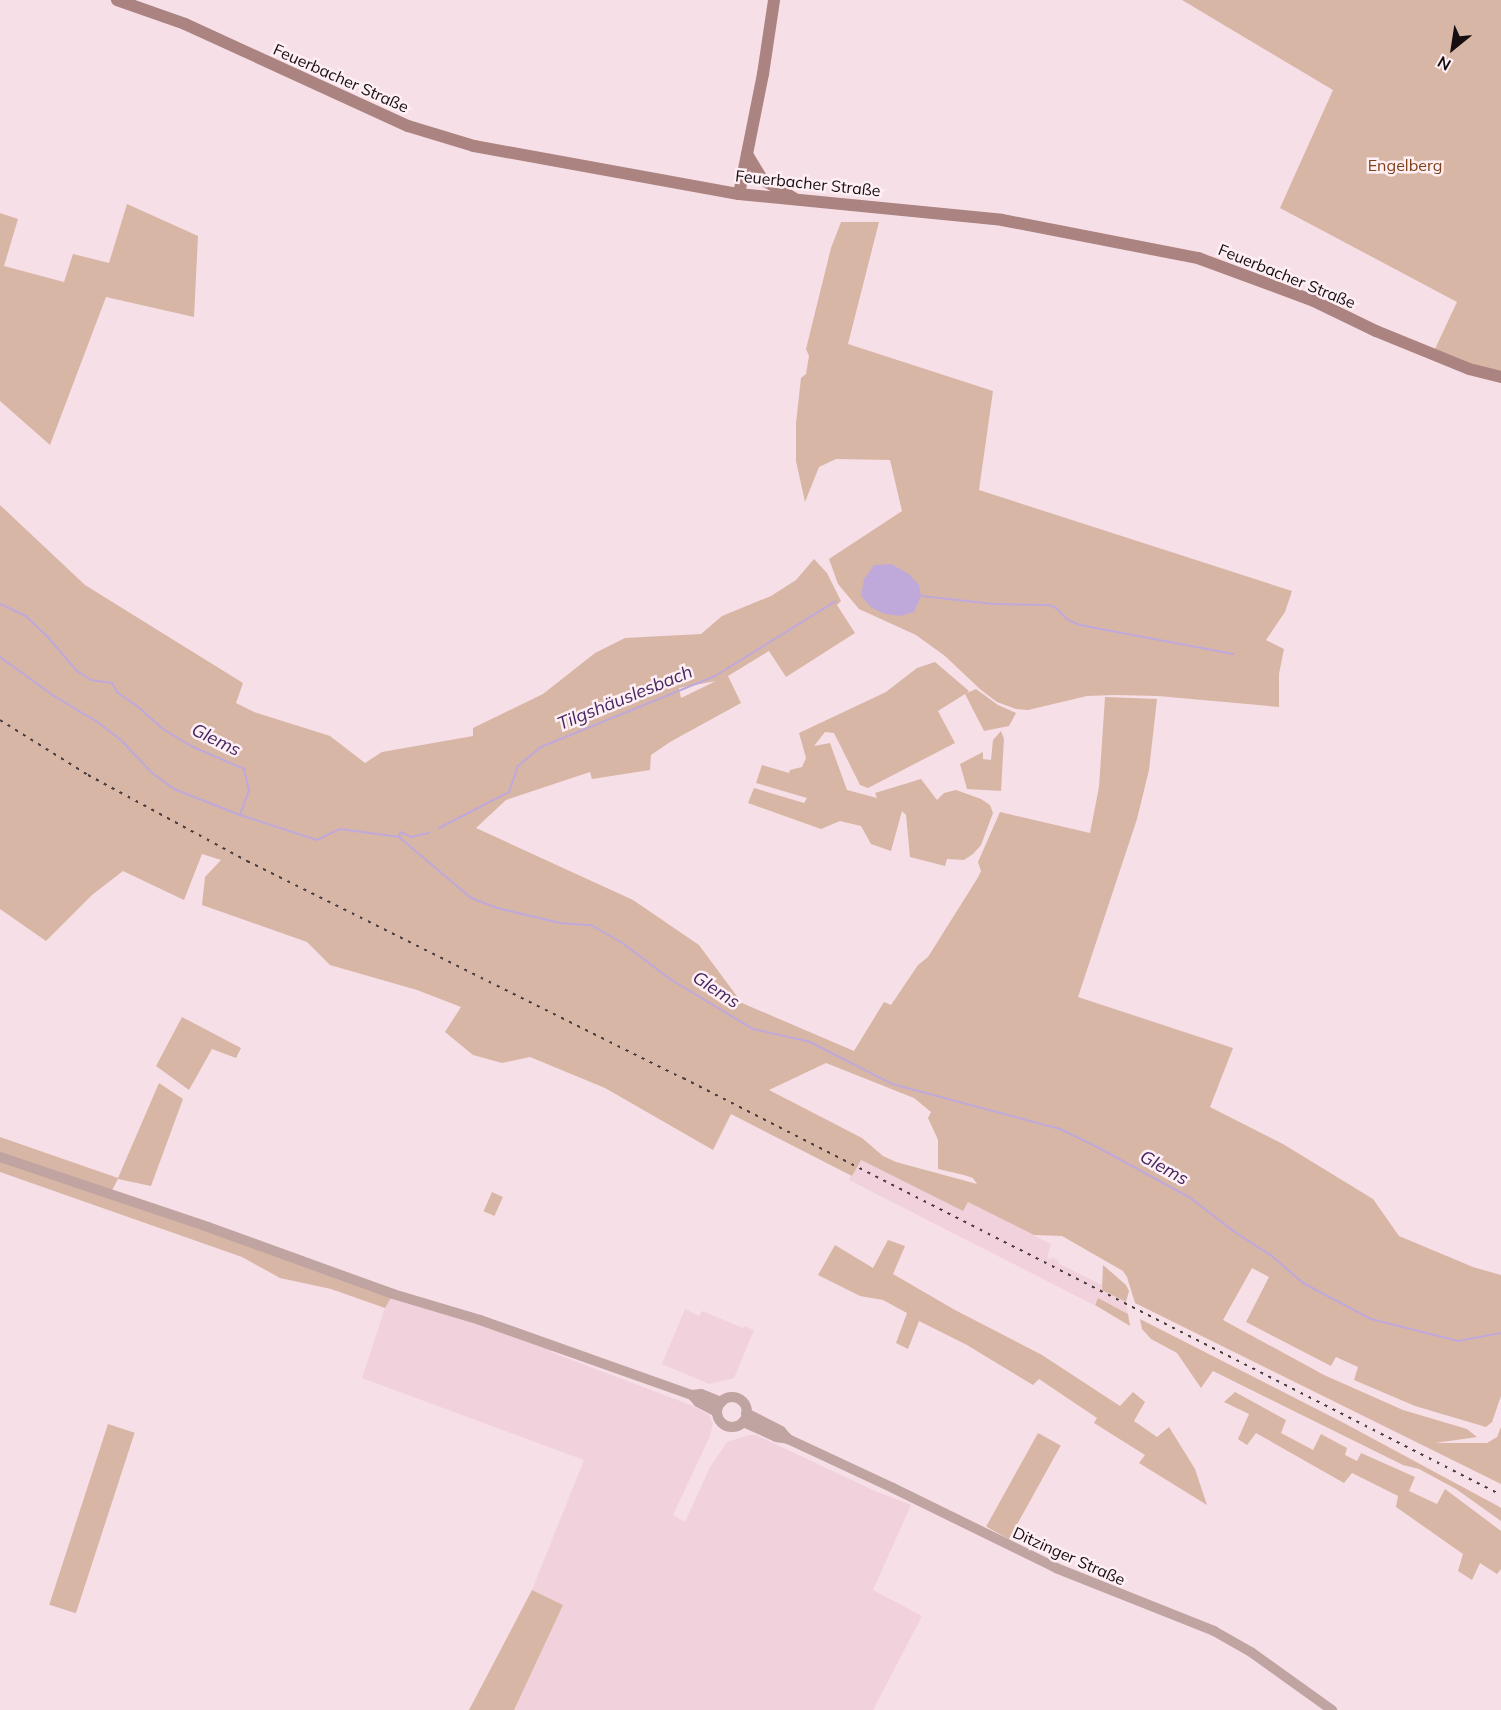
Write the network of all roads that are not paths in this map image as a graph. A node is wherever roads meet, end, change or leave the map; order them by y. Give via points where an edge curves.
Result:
1 (117, 0) edge
2 (774, 0) edge
3 (747, 154) junction
4 (739, 194) junction
5 (798, 201) junction
6 (1501, 377) edge
7 (0, 1157) edge
8 (719, 1407) junction
9 (744, 1418) junction
10 (1332, 1710) edge

1 - 4 main road, Feuerbacher Straße via 185,24 408,126 474,146
2 - 3 main road
3 - 4 main road
3 - 5 main road via 762,179
4 - 5 main road, Feuerbacher Straße
5 - 6 main road, Feuerbacher Straße via 1002,220 1198,258 1314,301 1468,369
7 - 8 street via 393,1294 480,1320 692,1395 701,1394
8 - 9 street via 719,1419 726,1425 734,1426
8 - 9 street via 727,1398 736,1398 743,1403
9 - 10 street, Ditzinger Straße via 776,1437 788,1439 1056,1568 1226,1637

